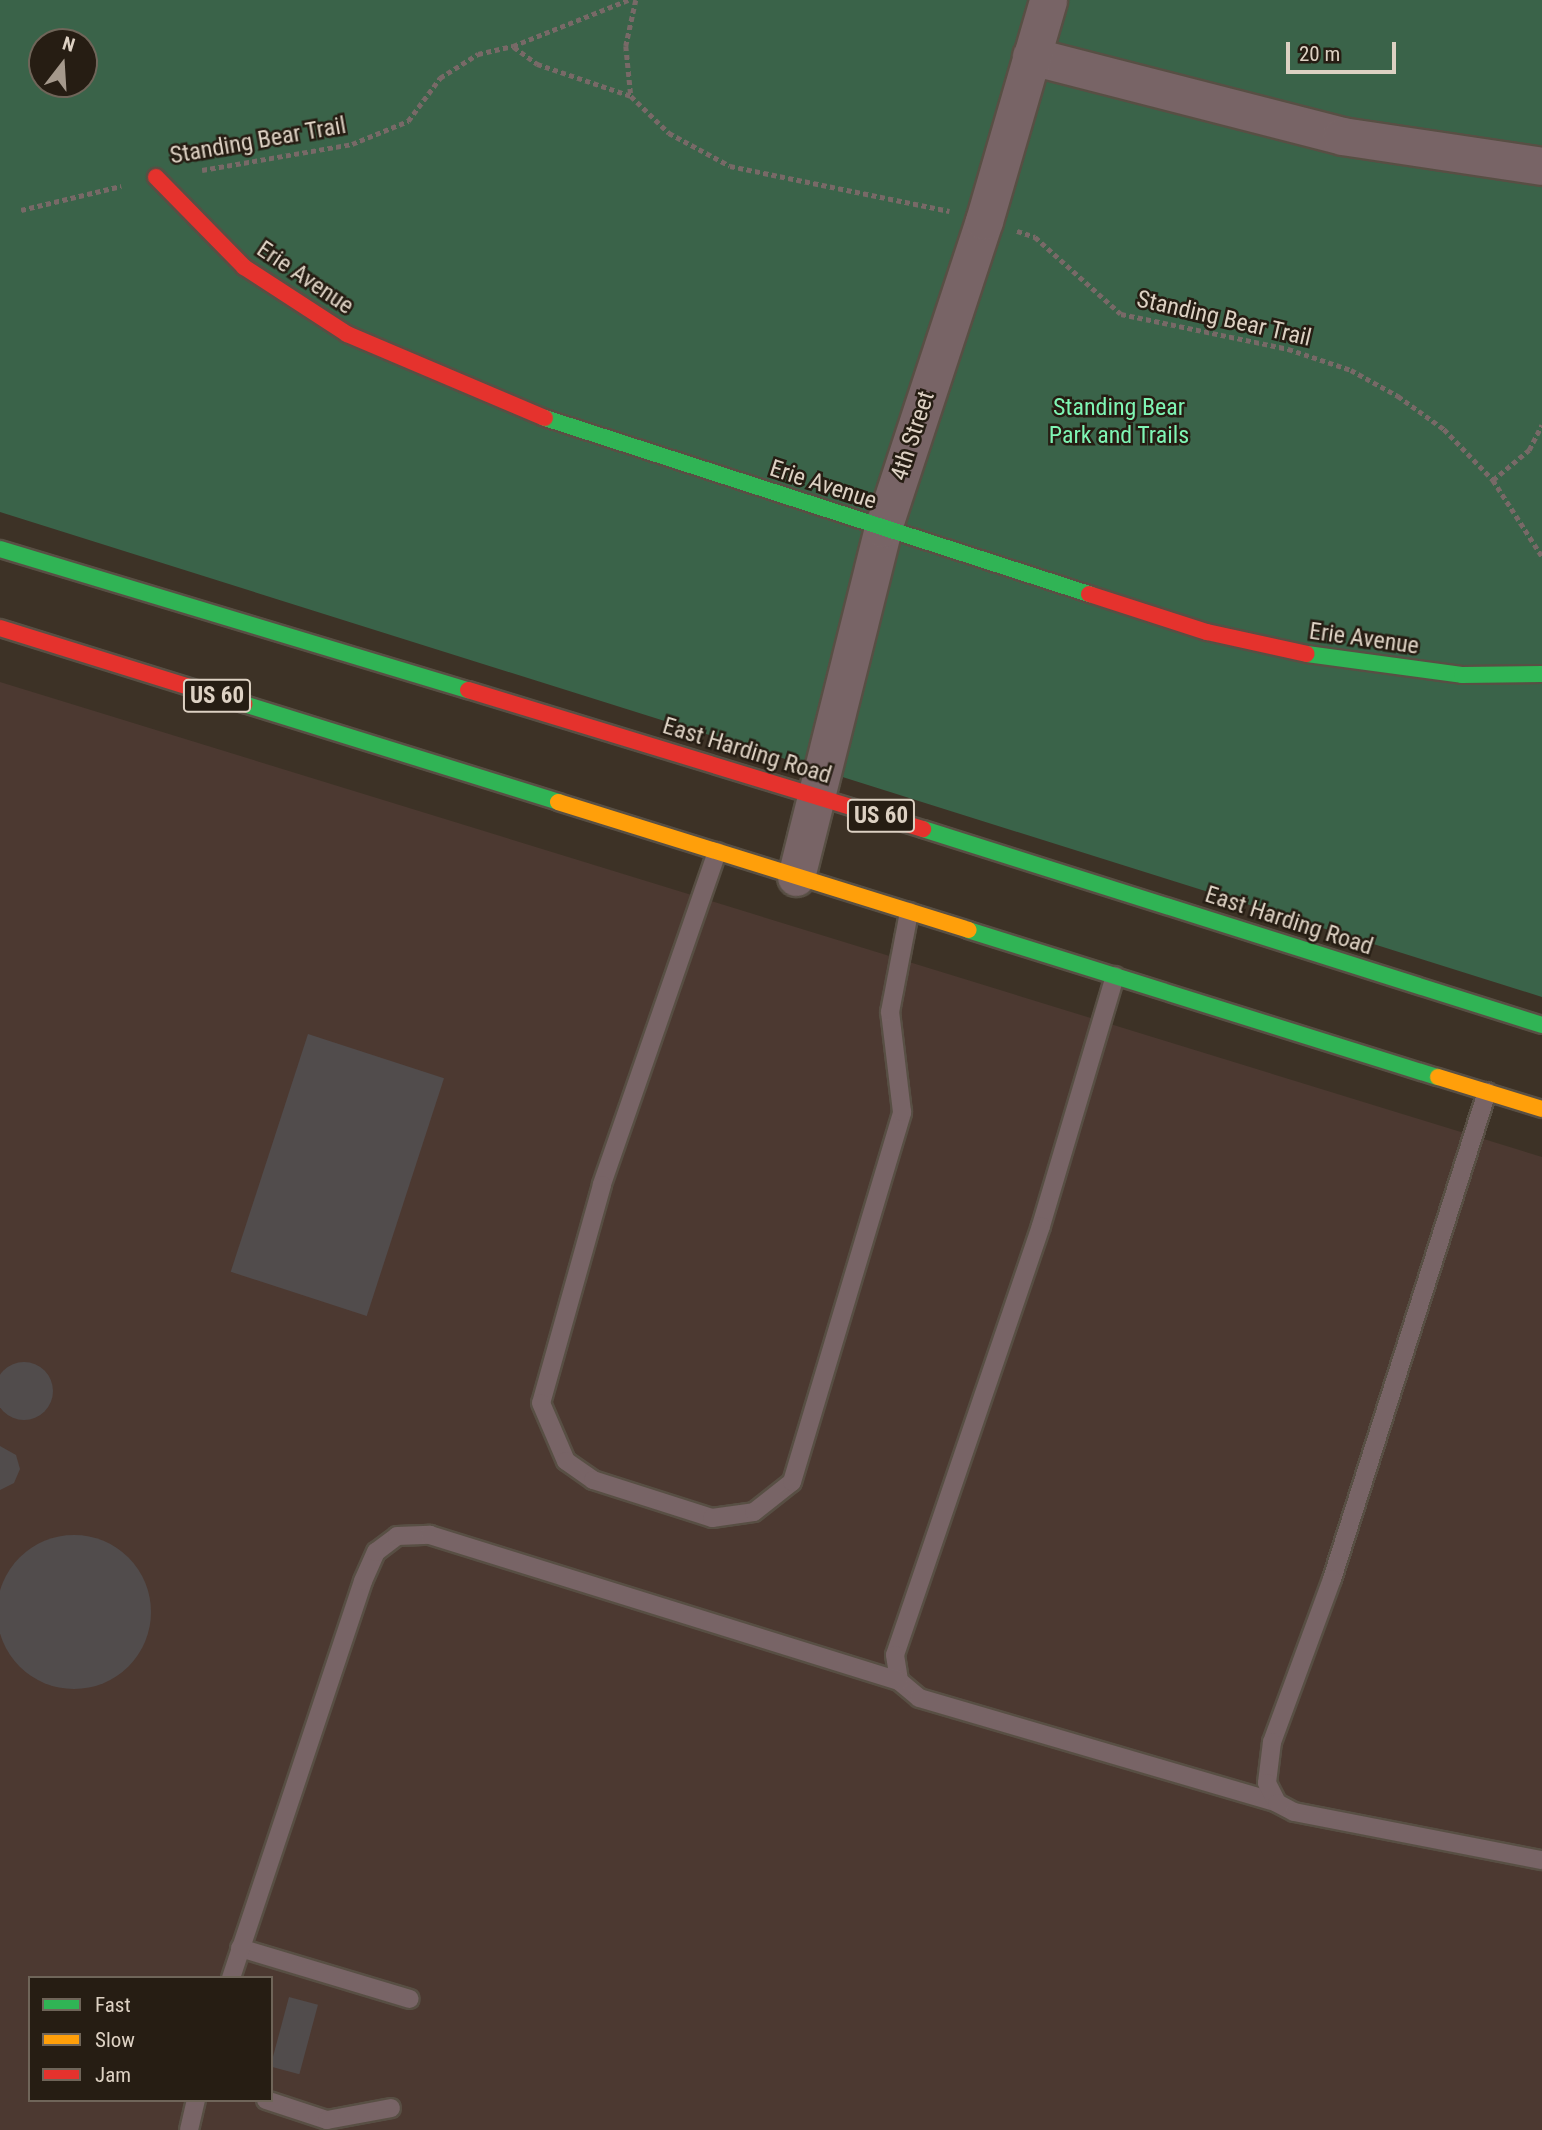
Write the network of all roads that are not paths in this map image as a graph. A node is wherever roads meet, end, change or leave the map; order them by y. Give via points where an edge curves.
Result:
1 (1048, 0) edge
2 (1031, 56) junction
3 (1542, 166) edge
4 (156, 177) road end
5 (883, 528) junction
6 (0, 549) edge
7 (0, 628) edge
8 (1542, 674) edge
9 (818, 796) junction
10 (717, 852) junction
11 (796, 877) junction
12 (909, 912) junction
13 (1115, 976) junction
14 (1542, 1025) edge
15 (1487, 1092) junction
16 (1542, 1109) edge
17 (899, 1681) junction
18 (1277, 1802) junction
19 (1542, 1860) edge
20 (240, 1948) junction
21 (232, 1976) edge
22 (410, 1998) dead end
23 (196, 2102) edge
24 (272, 2102) edge
25 (391, 2108) dead end
26 (189, 2130) edge

1 - 2 street, 4th Street
2 - 3 street via 1342,136
2 - 5 street, 4th Street via 984,221
4 - 5 main road, Erie Avenue via 244,267 347,334 497,403
5 - 8 main road, Erie Avenue via 1207,632 1332,660 1462,675
5 - 9 street, 4th Street
6 - 9 main road, East Harding Road / US 60
7 - 10 main road, US 60
9 - 11 street, 4th Street
9 - 14 main road, East Harding Road / US 60
10 - 11 main road, US 60
10 - 12 lane via 603,1185 541,1403 566,1461 593,1480 712,1518 754,1512 792,1482 902,1112 890,1012
11 - 12 main road, US 60
12 - 13 main road, US 60
13 - 15 main road, US 60
13 - 17 lane via 1041,1226 895,1654
15 - 16 main road, US 60
15 - 18 lane via 1332,1579 1272,1742 1266,1783
17 - 18 lane via 919,1698
17 - 20 lane via 430,1535 397,1536 376,1552 363,1581
18 - 19 lane via 1294,1812
20 - 21 lane
20 - 22 lane
23 - 26 lane
24 - 25 lane via 327,2120

